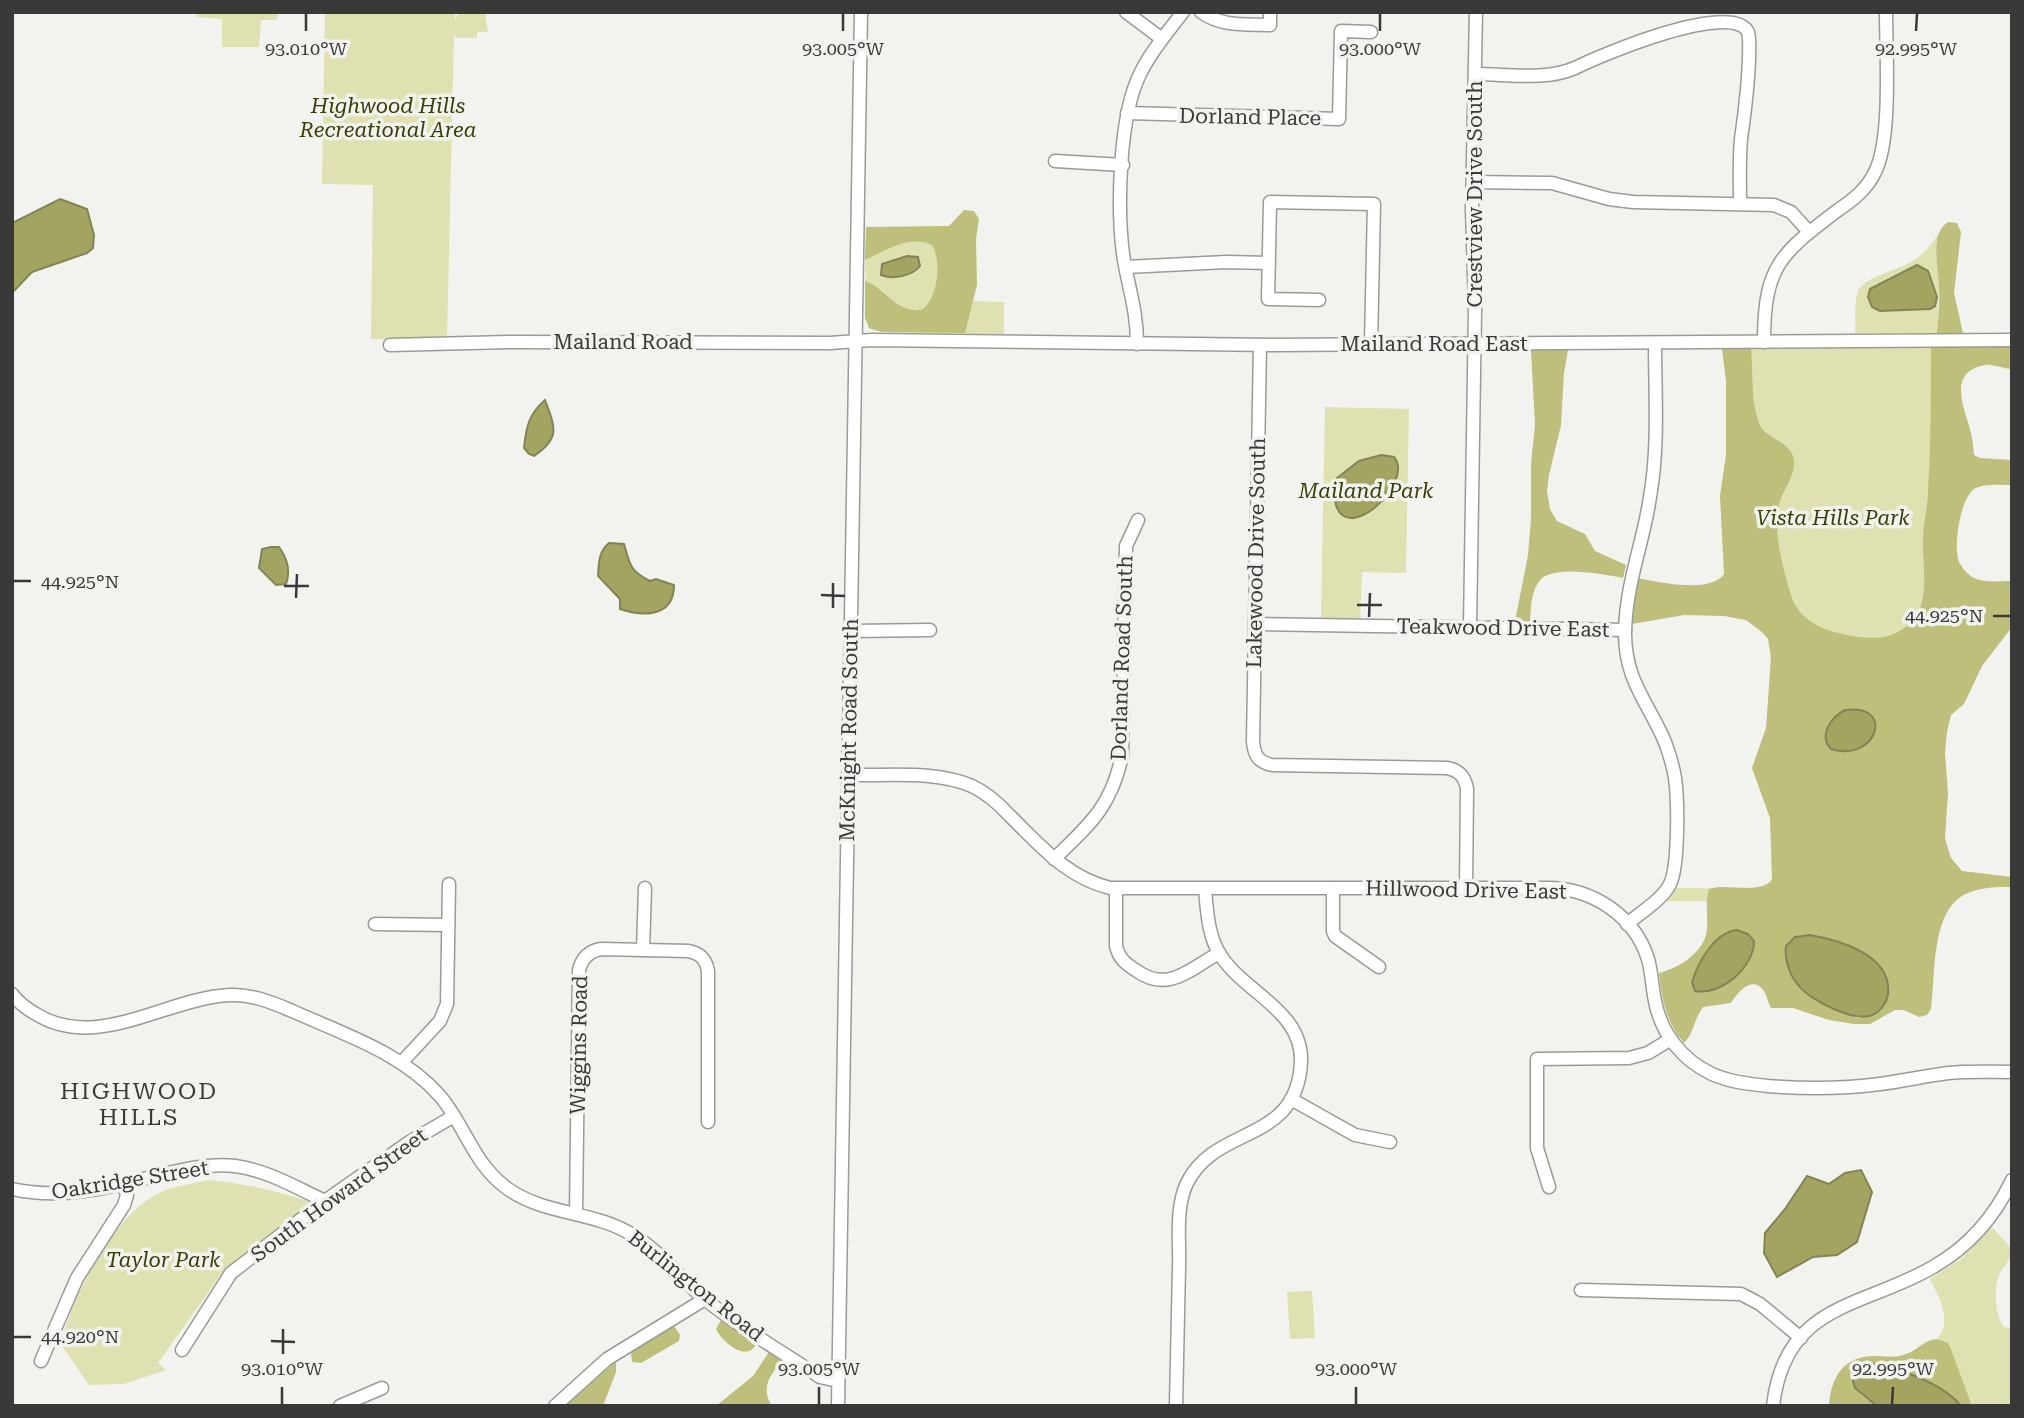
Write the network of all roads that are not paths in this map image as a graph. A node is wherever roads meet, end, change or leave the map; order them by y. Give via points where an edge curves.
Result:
1 (861, 12) edge
2 (1126, 12) edge
3 (1183, 12) edge
4 (1201, 12) edge
5 (1270, 12) edge
6 (1476, 12) edge
7 (1886, 12) edge
8 (1371, 32) dead end
9 (1162, 38) junction
10 (1475, 74) junction
11 (1127, 113) junction
12 (1055, 160) dead end
13 (1123, 165) junction
14 (1473, 182) junction
15 (1740, 204) junction
16 (1808, 232) junction
17 (1269, 263) junction
18 (1126, 267) junction
19 (1319, 300) dead end
20 (2012, 340) edge
21 (856, 342) junction
22 (1655, 342) junction
23 (1764, 342) junction
24 (1137, 344) junction
25 (1371, 344) junction
26 (1474, 344) junction
27 (390, 345) dead end
28 (1259, 345) junction
29 (1138, 520) dead end
30 (1255, 624) junction
31 (1470, 627) junction
32 (930, 629) dead end
33 (1625, 630) junction
34 (851, 631) junction
35 (848, 775) junction
36 (1054, 859) junction
37 (449, 884) dead end
38 (645, 888) dead end
39 (1466, 888) junction
40 (1116, 889) junction
41 (1205, 889) junction
42 (1333, 889) junction
43 (1627, 923) junction
44 (375, 924) dead end
45 (448, 925) junction
46 (643, 950) junction
47 (1219, 953) junction
48 (1379, 967) dead end
49 (12, 994) edge
50 (1671, 1039) junction
51 (402, 1062) junction
52 (2012, 1072) edge
53 (1291, 1099) junction
54 (454, 1116) junction
55 (708, 1122) dead end
56 (1390, 1142) dead end
57 (2012, 1180) edge
58 (123, 1184) junction
59 (1549, 1187) dead end
60 (12, 1189) edge
61 (325, 1201) junction
62 (576, 1214) junction
63 (1581, 1290) dead end
64 (705, 1299) junction
65 (1801, 1338) junction
66 (182, 1350) dead end
67 (41, 1361) dead end
68 (838, 1381) junction
69 (382, 1388) dead end
70 (340, 1406) edge
71 (555, 1406) edge
72 (838, 1406) edge
73 (1176, 1406) edge
74 (1773, 1406) edge

1 - 21 street, McKnight Road South
2 - 9 street
3 - 9 street
4 - 5 street via 1224,23 1270,25
6 - 10 street, Crestview Drive South
7 - 16 street via 1884,141 1879,163 1854,198
8 - 11 street, Dorland Place via 1341,31 1339,119
9 - 11 street via 1137,78
10 - 14 street, Crestview Drive South
10 - 15 street via 1561,73 1681,16 1704,12 1736,16 1749,38
11 - 13 street
12 - 13 street
13 - 18 street via 1121,225
14 - 15 street via 1552,183 1633,202
14 - 26 street, Crestview Drive South
15 - 16 street via 1785,208
16 - 23 street via 1773,272
17 - 18 street
17 - 19 street via 1268,299
17 - 25 street via 1270,202 1374,204
18 - 24 street via 1135,305
20 - 23 street, Mailand Road East
21 - 24 street, Mailand Road East
21 - 27 street, Mailand Road
21 - 34 street, McKnight Road South
22 - 23 street, Mailand Road East
22 - 26 street, Mailand Road East
22 - 33 street via 1653,477 1630,579
24 - 28 street, Mailand Road East
25 - 26 street, Mailand Road East
25 - 28 street, Mailand Road East
26 - 31 street, Crestview Drive South
28 - 30 street, Lakewood Drive South
29 - 36 street, Dorland Road South via 1126,546 1119,770 1100,812
30 - 31 street, Teakwood Drive East
30 - 39 street, Lakewood Drive South via 1253,746 1258,759 1274,765 1455,770 1467,789
31 - 33 street, Teakwood Drive East
32 - 34 street
33 - 43 street via 1632,677 1667,749 1676,796 1671,882
34 - 35 street, McKnight Road South
35 - 36 street, Hillwood Drive East via 934,777 969,785 1000,806
35 - 68 street, McKnight Road South
36 - 40 street, Hillwood Drive East via 1080,878
37 - 45 street
38 - 46 street
39 - 42 street, Hillwood Drive East
39 - 43 street, Hillwood Drive East via 1566,889 1598,900
40 - 41 street, Hillwood Drive East
40 - 47 street via 1118,955 1149,980 1166,982
41 - 42 street, Hillwood Drive East
41 - 47 street
42 - 48 street via 1335,936
43 - 50 street, Hillwood Drive East via 1645,952 1657,1011
44 - 45 street
45 - 51 street via 444,1012
46 - 55 street, Wiggins Road via 694,952 708,966
46 - 62 street, Wiggins Road via 595,950 581,964
47 - 53 street via 1293,1028 1301,1062
49 - 51 street, Burlington Road via 38,1016 80,1029 209,998 248,996 274,1003
50 - 52 street, Hillwood Drive East via 1706,1071 1731,1081 1791,1088
50 - 59 street via 1629,1058 1537,1059 1537,1148
51 - 54 street, Burlington Road via 426,1081
53 - 56 street via 1355,1135
53 - 73 street via 1281,1115 1265,1127 1202,1162 1186,1185 1180,1220
54 - 61 street, South Howard Street
54 - 62 street, Burlington Road via 478,1160 494,1178 526,1200
57 - 65 street via 1988,1219 1950,1256 1834,1310
58 - 60 street, Oakridge Street via 56,1194
58 - 61 street, Oakridge Street via 201,1166 237,1167 264,1173
58 - 67 street via 124,1205 77,1278
61 - 66 street, South Howard Street via 231,1273
62 - 64 street, Burlington Road via 602,1220 639,1238
63 - 65 street via 1741,1294
64 - 68 street, Burlington Road via 820,1377
64 - 71 street via 607,1359
65 - 74 street via 1783,1366
68 - 72 street, McKnight Road South
69 - 70 street

